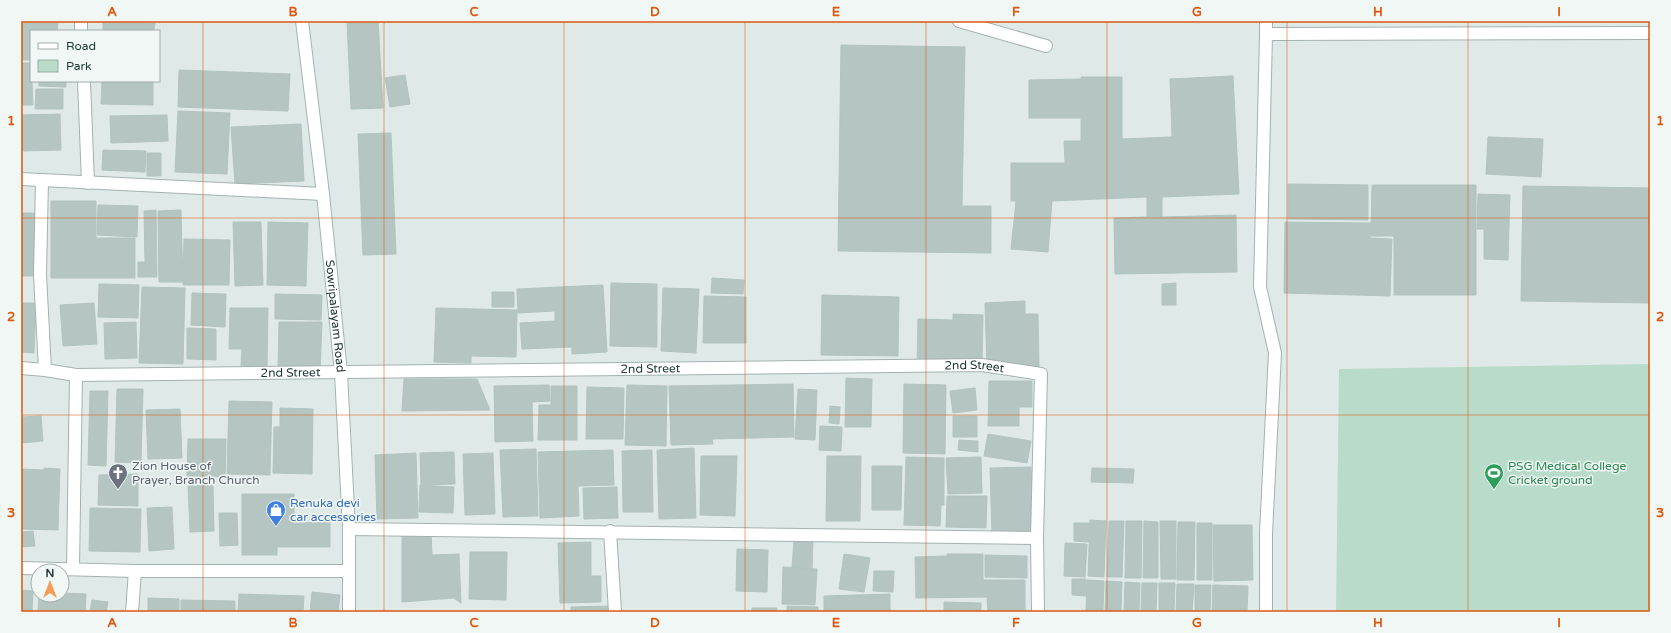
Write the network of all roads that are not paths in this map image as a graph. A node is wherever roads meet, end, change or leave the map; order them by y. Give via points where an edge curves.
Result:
1 (302, 21) edge
2 (959, 21) edge
3 (1266, 21) edge
4 (1650, 33) edge
5 (1266, 34) junction
6 (1046, 46) dead end
7 (84, 82) edge
8 (21, 179) edge
9 (42, 180) junction
10 (88, 183) junction
11 (323, 194) junction
12 (21, 368) edge
13 (45, 370) junction
14 (342, 373) junction
15 (76, 375) junction
16 (349, 529) junction
17 (610, 531) junction
18 (1037, 538) junction
19 (21, 568) edge
20 (73, 568) junction
21 (135, 570) junction
22 (348, 571) junction
23 (132, 612) edge
24 (349, 612) edge
25 (615, 612) edge
26 (1038, 612) edge
27 (1266, 612) edge

1 - 11 street, Sowripalayam Road
2 - 6 street
3 - 5 street
4 - 5 street
5 - 27 street via 1260,287 1275,353 1266,533
7 - 10 street
8 - 9 street
9 - 10 street
9 - 13 street via 40,275
10 - 11 street
11 - 14 street, Sowripalayam Road
12 - 13 street, 2nd Street
13 - 15 street, 2nd Street
14 - 15 street, 2nd Street
14 - 16 street, Sowripalayam Road
14 - 18 street, 2nd Street via 982,365 1041,374
15 - 20 street
16 - 17 street
16 - 22 street, Sowripalayam Road
17 - 18 street
17 - 25 street
18 - 26 street, 2nd Street
19 - 20 street
20 - 21 street
21 - 22 street
21 - 23 street
22 - 24 street, Sowripalayam Road

